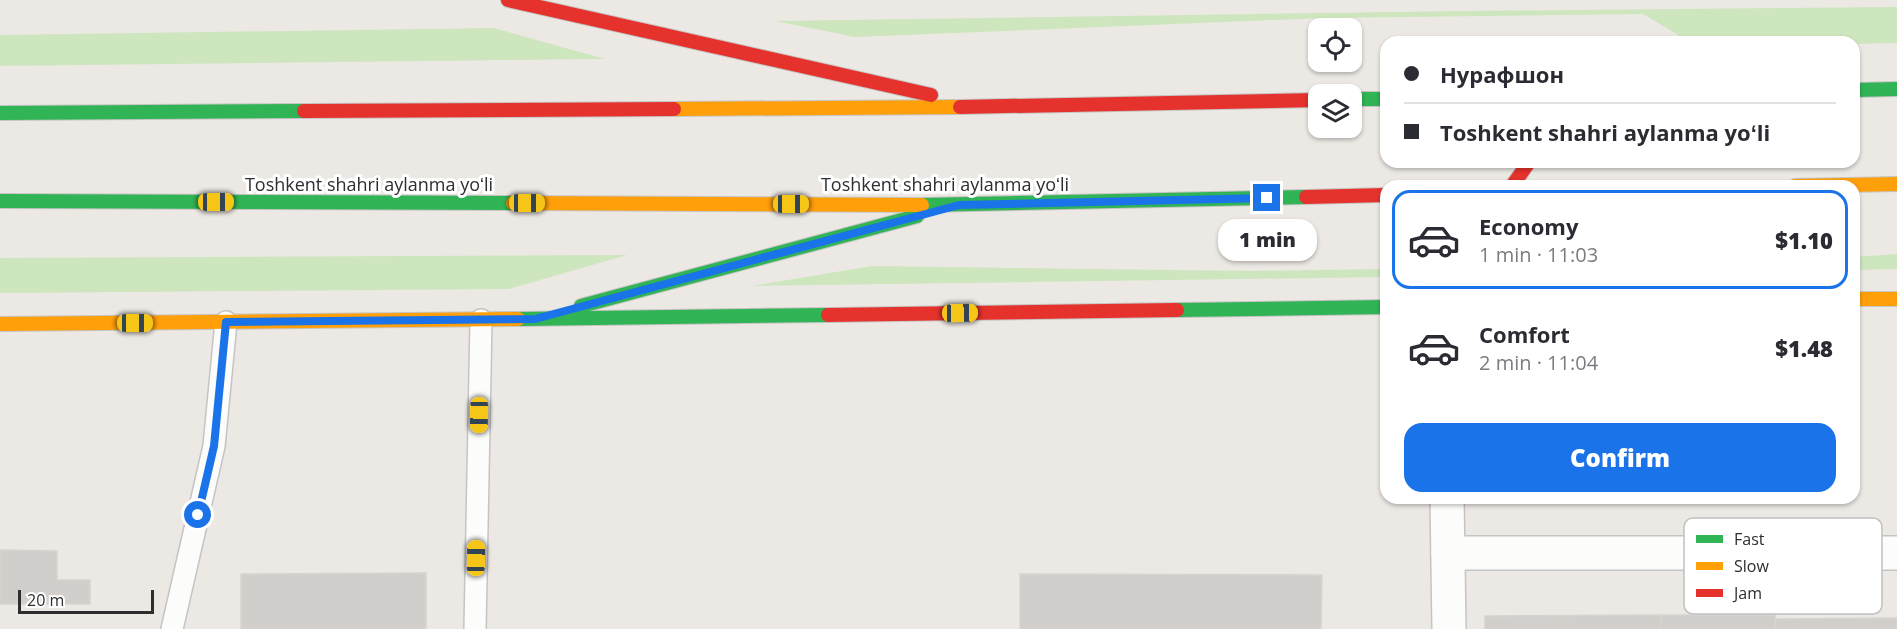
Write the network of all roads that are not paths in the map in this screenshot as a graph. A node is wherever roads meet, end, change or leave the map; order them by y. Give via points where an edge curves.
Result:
1 (508, 0) edge
2 (1897, 89) edge
3 (1860, 90) edge
4 (1362, 99) edge
5 (1380, 99) edge
6 (1308, 100) edge
7 (988, 107) junction
8 (0, 113) edge
9 (1897, 184) edge
10 (1860, 185) edge
11 (1380, 195) edge
12 (0, 201) edge
13 (959, 205) junction
14 (1897, 298) edge
15 (1860, 299) edge
16 (1380, 307) edge
17 (535, 319) junction
18 (481, 320) junction
19 (226, 322) junction
20 (0, 324) edge
21 (1447, 504) edge
22 (1448, 553) junction
23 (1684, 553) edge
24 (172, 629) edge
25 (475, 629) edge
26 (1449, 629) edge

1 - 7 highway
2 - 3 highway
4 - 5 highway
6 - 7 highway
7 - 8 highway
9 - 10 highway
11 - 13 highway, Toshkent shahri aylanma yoʻli
12 - 13 highway, Toshkent shahri aylanma yoʻli
13 - 17 highway
14 - 15 highway
16 - 17 highway
17 - 18 highway
18 - 19 highway
18 - 25 lane
19 - 20 highway
19 - 24 lane via 214,446
21 - 22 street
22 - 23 street
22 - 26 street

